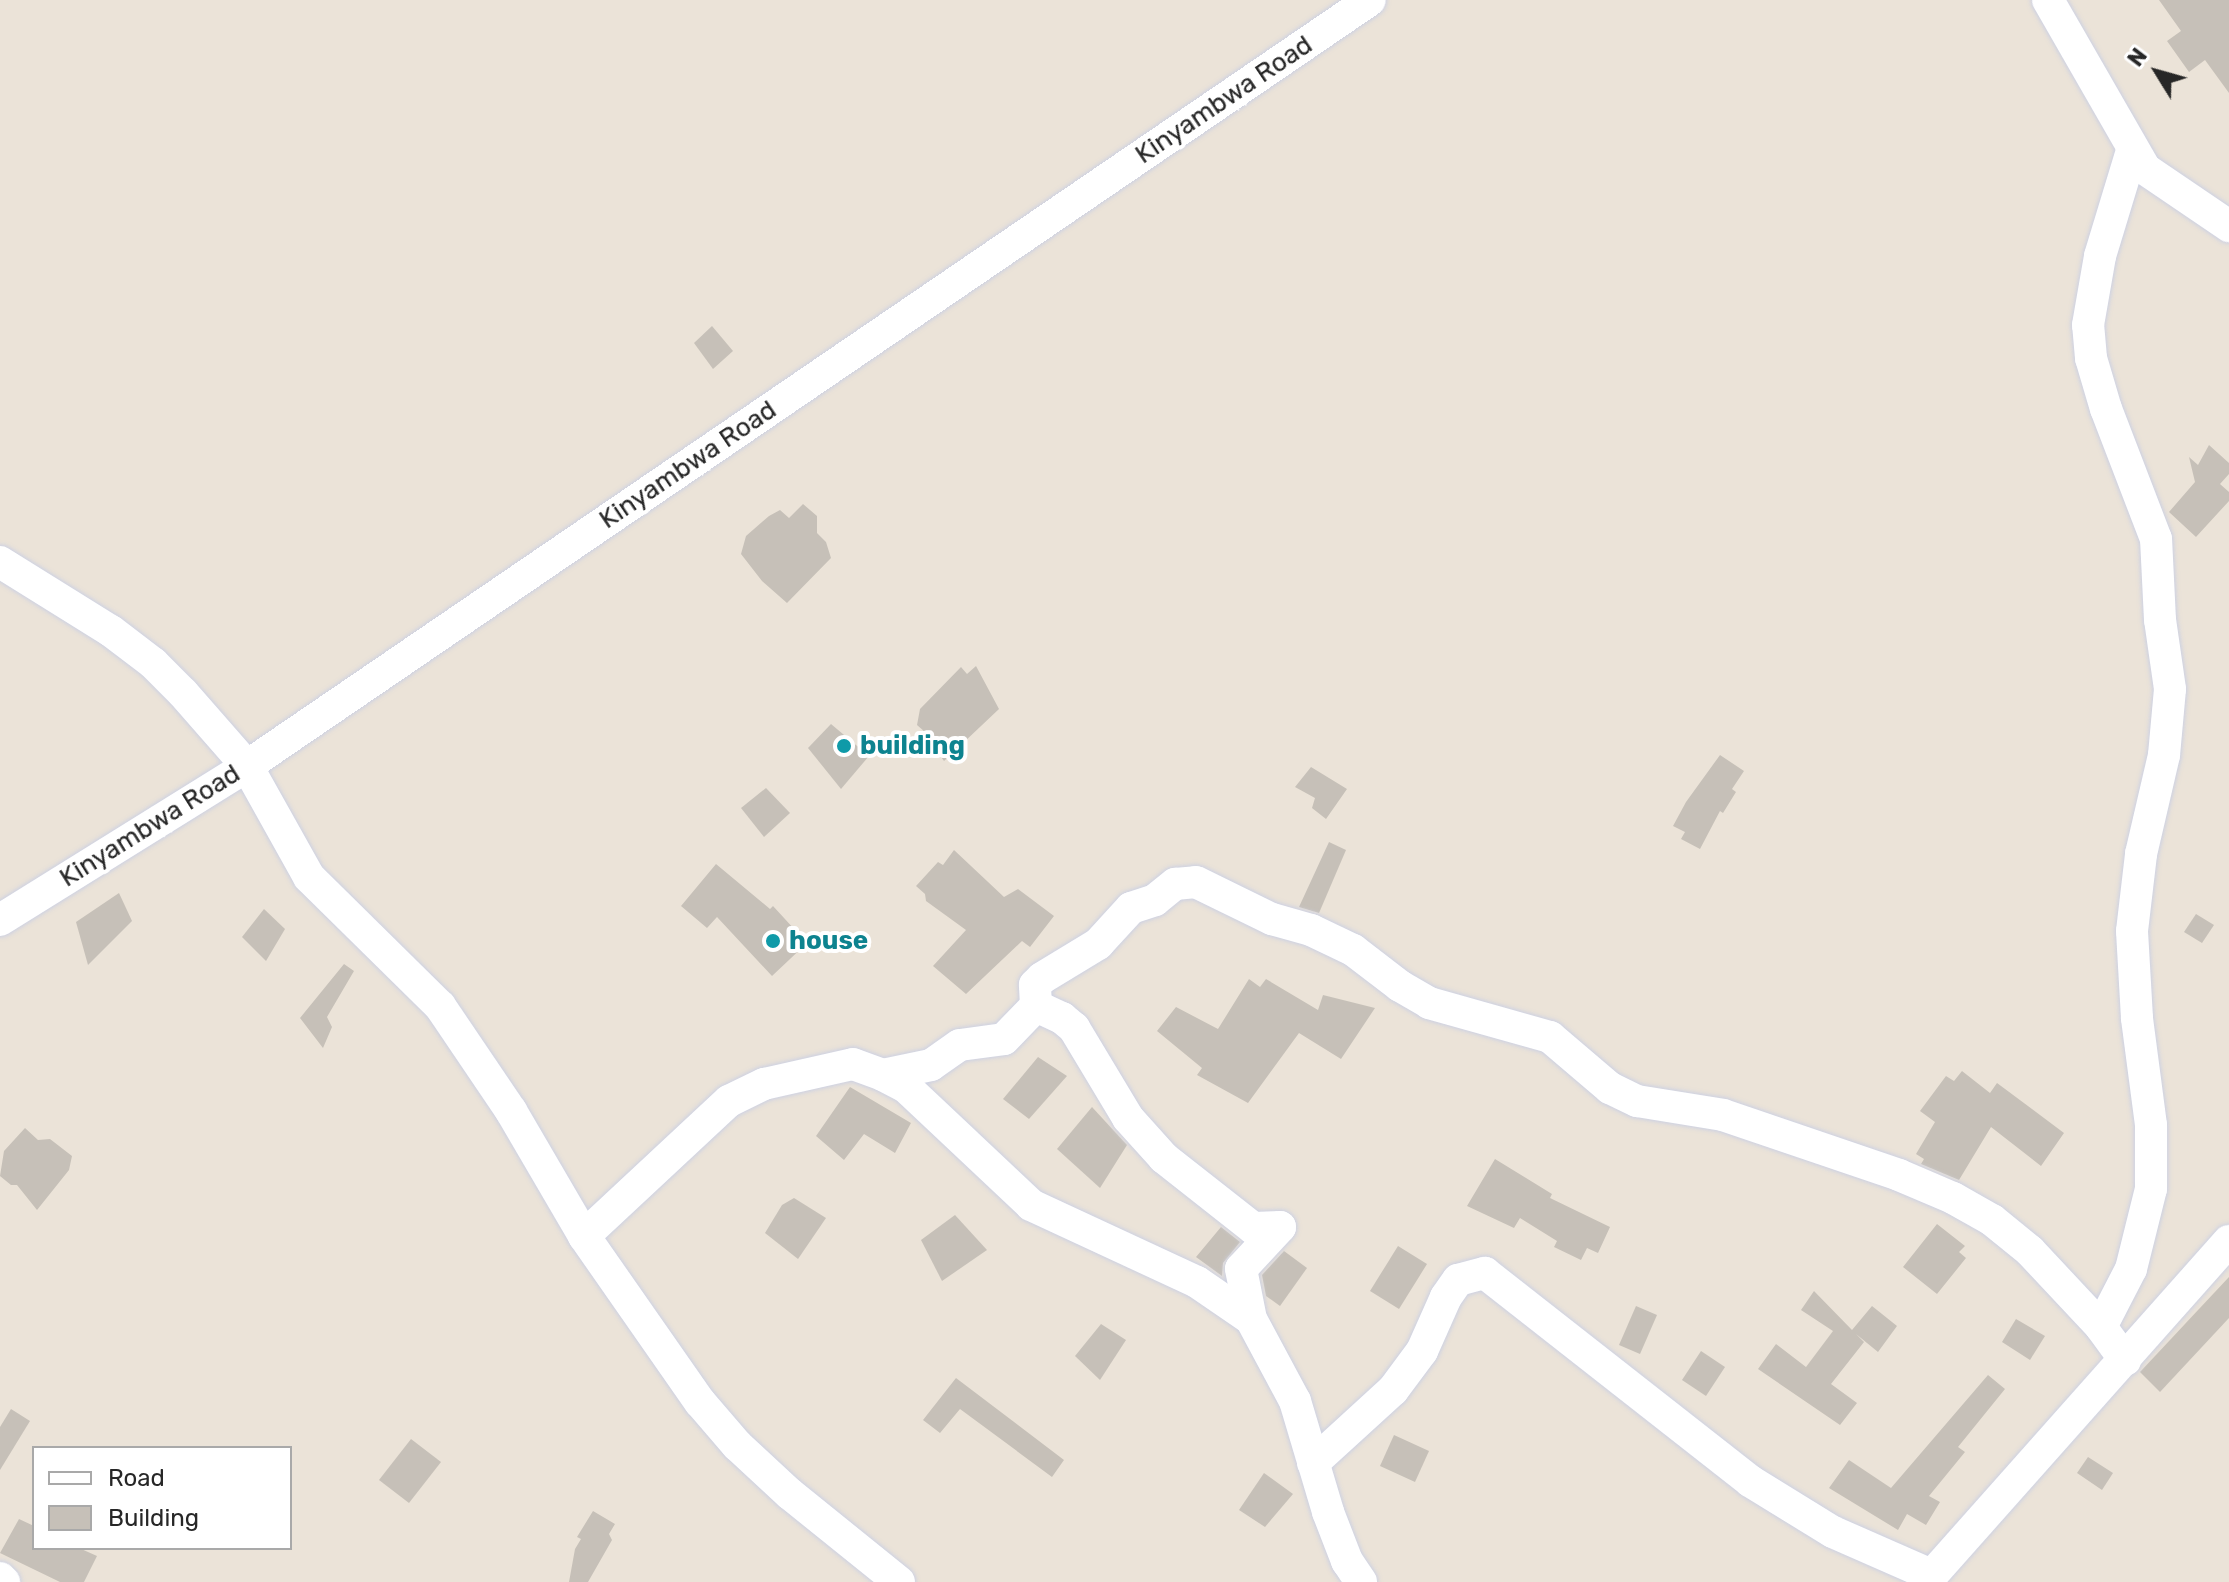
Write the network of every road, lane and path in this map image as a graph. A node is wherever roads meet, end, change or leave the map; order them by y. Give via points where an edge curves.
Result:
1 (1370, 0) edge
2 (2048, 0) edge
3 (2132, 151) junction
4 (2229, 226) edge
5 (0, 562) edge
6 (247, 766) junction
7 (0, 920) edge
8 (1036, 1006) junction
9 (883, 1075) junction
10 (584, 1236) junction
11 (2226, 1251) edge
12 (1251, 1319) junction
13 (2101, 1327) junction
14 (2125, 1360) junction
15 (1313, 1463) junction
16 (1928, 1578) edge
17 (899, 1582) edge
18 (1361, 1582) edge

1 - 6 street, Kinyambwa Road
2 - 3 street
3 - 4 street via 2145,169
3 - 13 street via 2100,256 2088,325 2106,409 2156,539 2170,689 2164,755 2141,854 2132,931 2151,1125 2151,1189 2131,1269
5 - 6 street via 153,663
6 - 7 street, Kinyambwa Road
6 - 10 street via 309,877 440,1006 511,1111
8 - 9 street via 1004,1039 960,1045 931,1065
8 - 12 street via 1074,1028 1128,1118 1164,1158 1253,1228 1280,1227 1241,1269
8 - 13 street via 1035,985 1098,944 1131,908 1155,900 1175,884 1196,882 1353,950 1429,1003 1550,1037 1610,1088 1637,1101 1723,1115 1953,1198 2030,1251
9 - 10 street via 853,1064 764,1084 729,1101
9 - 12 street via 906,1087 1031,1205 1197,1282
10 - 17 street via 700,1402 737,1445
11 - 14 street
12 - 15 street via 1295,1401
13 - 14 street
14 - 16 street
15 - 16 street via 1393,1390 1422,1351 1458,1280 1485,1273 1750,1481 1833,1532
15 - 18 street via 1333,1524

